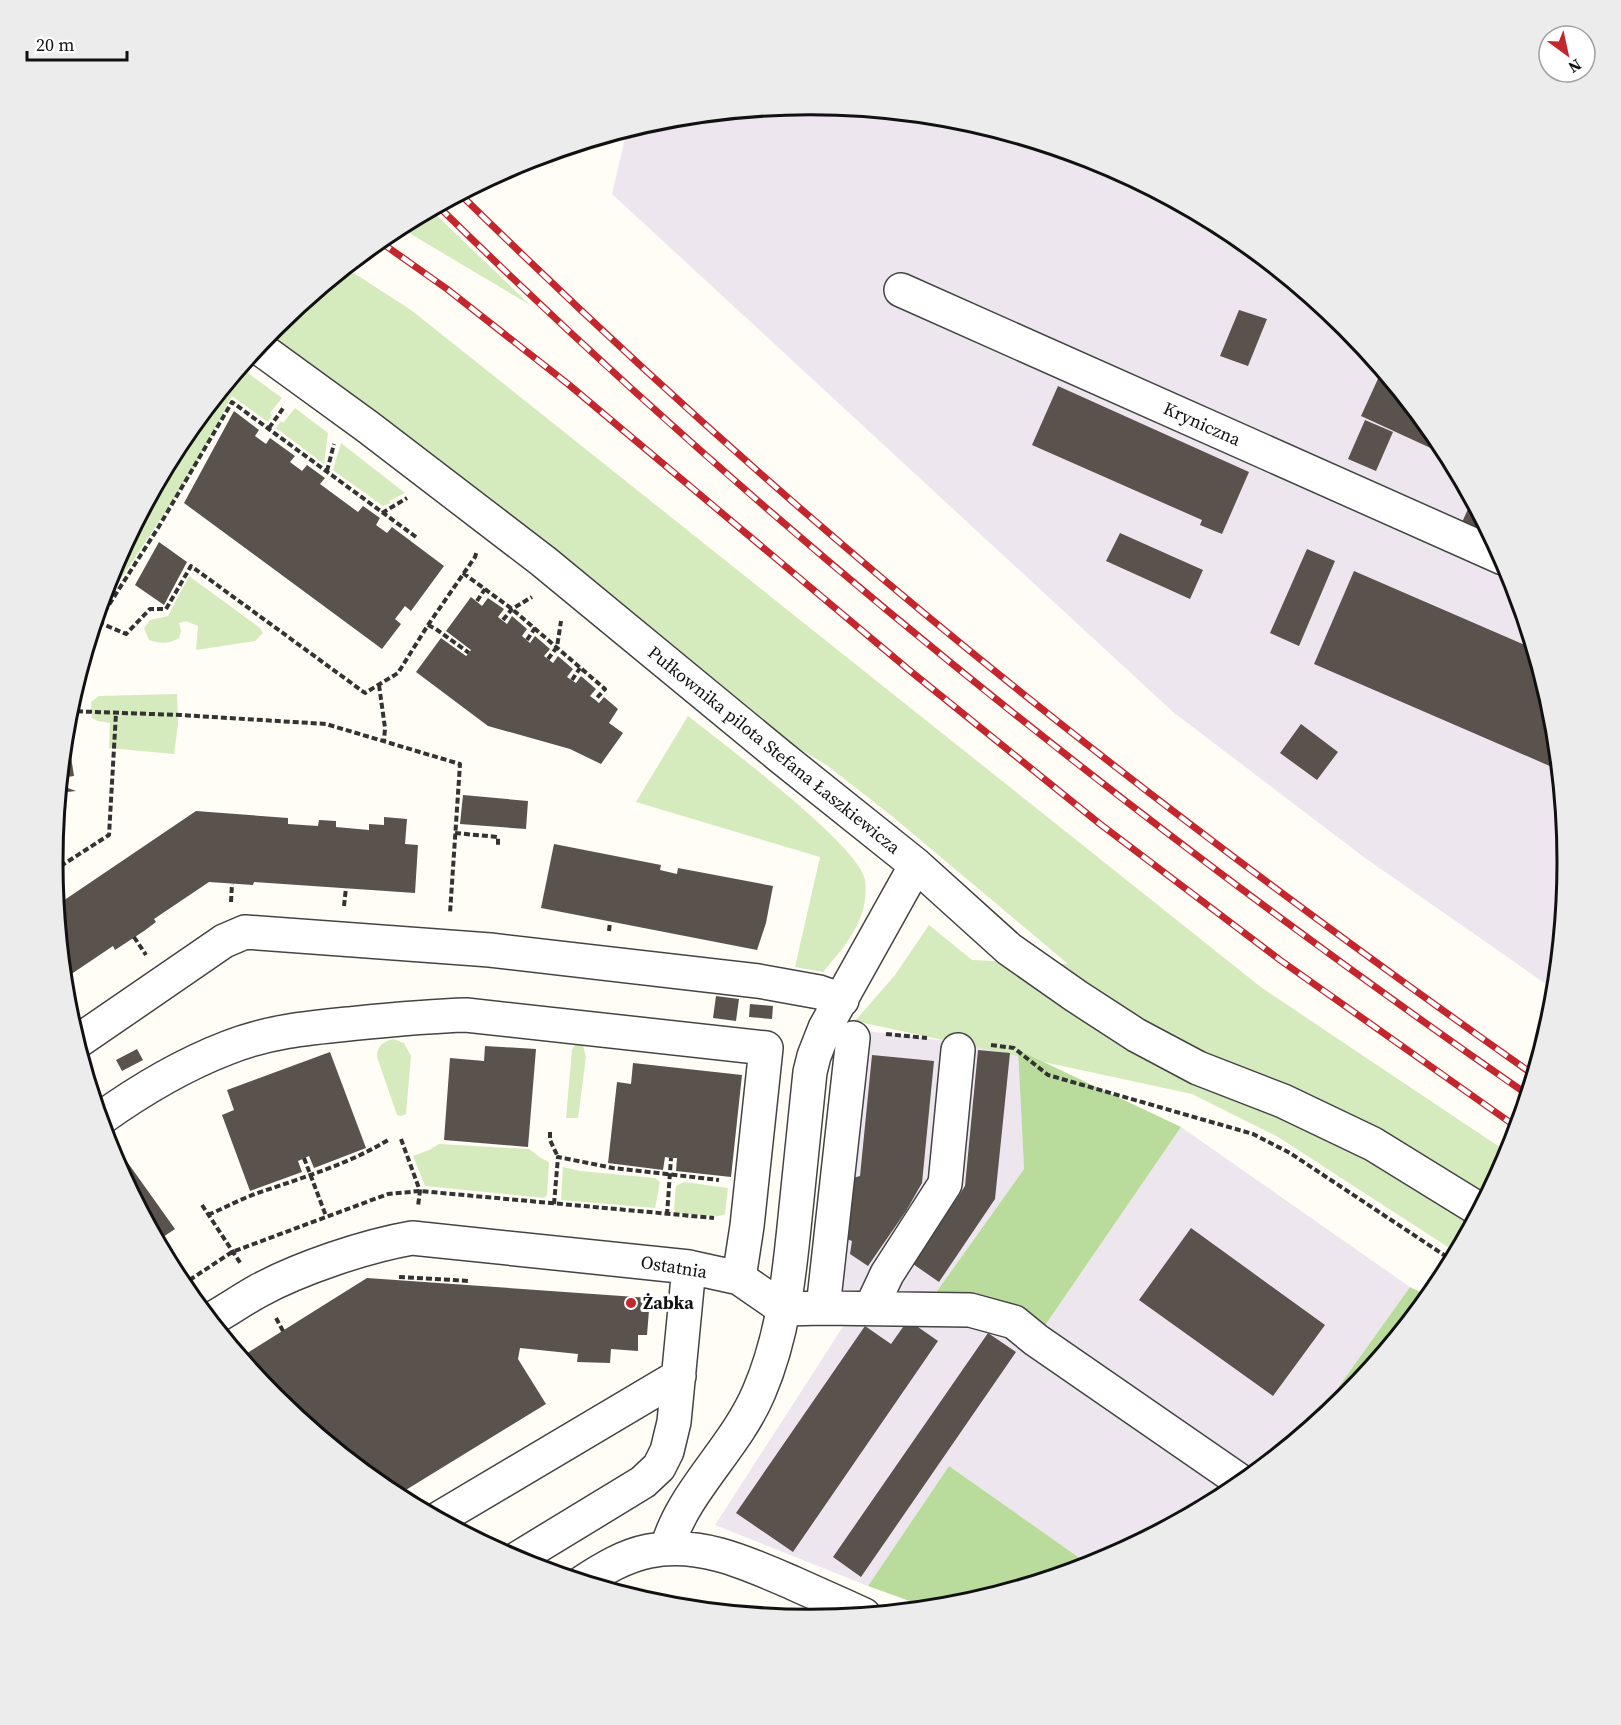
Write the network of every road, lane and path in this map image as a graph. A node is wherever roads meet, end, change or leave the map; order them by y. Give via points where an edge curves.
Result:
1 (902, 290) dead end
2 (265, 352) edge
3 (286, 405) dead end
4 (269, 428) junction
5 (334, 441) dead end
6 (327, 471) junction
7 (409, 497) dead end
8 (382, 513) junction
9 (416, 537) dead end
10 (478, 548) dead end
11 (1490, 552) edge
12 (463, 573) junction
13 (485, 589) junction
14 (536, 594) dead end
15 (477, 601) dead end
16 (110, 603) edge
17 (512, 609) junction
18 (562, 615) dead end
19 (503, 620) dead end
20 (102, 624) edge
21 (428, 625) junction
22 (535, 628) junction
23 (527, 640) dead end
24 (557, 647) junction
25 (469, 653) dead end
26 (548, 659) dead end
27 (580, 668) junction
28 (572, 680) dead end
29 (379, 685) junction
30 (596, 700) dead end
31 (78, 711) edge
32 (116, 713) junction
33 (384, 741) junction
34 (455, 833) junction
35 (498, 846) dead end
36 (63, 865) edge
37 (916, 865) junction
38 (346, 888) dead end
39 (343, 916) dead end
40 (449, 921) dead end
41 (842, 1000) junction
42 (865, 1036) joint
43 (84, 1037) edge
44 (958, 1044) junction
45 (107, 1114) edge
46 (550, 1132) dead end
47 (401, 1139) dead end
48 (388, 1140) dead end
49 (558, 1157) junction
50 (304, 1158) dead end
51 (671, 1158) dead end
52 (311, 1176) junction
53 (670, 1176) junction
54 (727, 1181) dead end
55 (420, 1191) dead end
56 (202, 1204) dead end
57 (554, 1204) dead end
58 (1474, 1206) edge
59 (208, 1215) junction
60 (667, 1215) dead end
61 (326, 1216) dead end
62 (232, 1252) dead end
63 (1445, 1256) edge
64 (689, 1267) junction
65 (739, 1278) junction
66 (823, 1308) junction
67 (871, 1308) junction
68 (784, 1309) junction
69 (216, 1316) edge
70 (679, 1376) junction
71 (1235, 1478) edge
72 (446, 1515) edge
73 (666, 1548) junction
74 (525, 1553) edge
75 (592, 1577) edge
76 (849, 1608) edge

1 - 11 street, Kryniczna
2 - 37 street, Pułkownika pilota Stefana Łaszkiewicza via 543,561
3 - 4 path
4 - 6 path
4 - 16 path via 232,402
5 - 6 path
6 - 8 path
7 - 8 path
8 - 9 path
10 - 12 path
12 - 13 path
12 - 21 path
13 - 15 path
13 - 17 path
14 - 17 path
17 - 19 path
17 - 22 path
18 - 24 path
20 - 29 path via 126,634 150,609 166,609 191,566 365,693
21 - 25 path
21 - 29 path via 398,673
22 - 23 path
22 - 24 path
24 - 26 path
24 - 27 path
27 - 28 path
27 - 30 path via 605,689
29 - 33 path
31 - 32 path
32 - 33 path via 326,724
32 - 36 path via 109,835
33 - 34 path via 460,764
34 - 35 path via 498,837
34 - 40 path
37 - 41 street, Pułkownika pilota Stefana Łaszkiewicza
37 - 58 street via 1009,949 1136,1035 1198,1068 1283,1101 1364,1139
38 - 39 path
41 - 43 street via 758,981 490,950 245,932 224,940
41 - 68 street, Pułkownika pilota Stefana Łaszkiewicza via 822,1035 810,1072
42 - 44 path
42 - 66 street
44 - 63 path via 1014,1048 1048,1075 1253,1134 1290,1153
44 - 67 street via 945,1184 887,1274
45 - 65 street via 166,1077 228,1047 303,1028 466,1015 766,1048
46 - 49 path
47 - 55 path
48 - 52 path
49 - 53 path
49 - 57 path
50 - 52 path
51 - 53 path
52 - 59 path
52 - 61 path
53 - 54 path
53 - 60 path
56 - 59 path
59 - 62 path
64 - 65 street, Ostatnia
64 - 69 street, Ostatnia via 412,1238 385,1242 310,1269 260,1290
64 - 70 street
65 - 68 street, Ostatnia
66 - 67 street
66 - 68 street
67 - 71 street via 970,1310 1014,1322
68 - 73 street via 776,1348 759,1393 736,1436 681,1512
70 - 72 street
70 - 74 street via 674,1422 659,1467 643,1482
73 - 75 street via 624,1558
73 - 76 street via 728,1556

